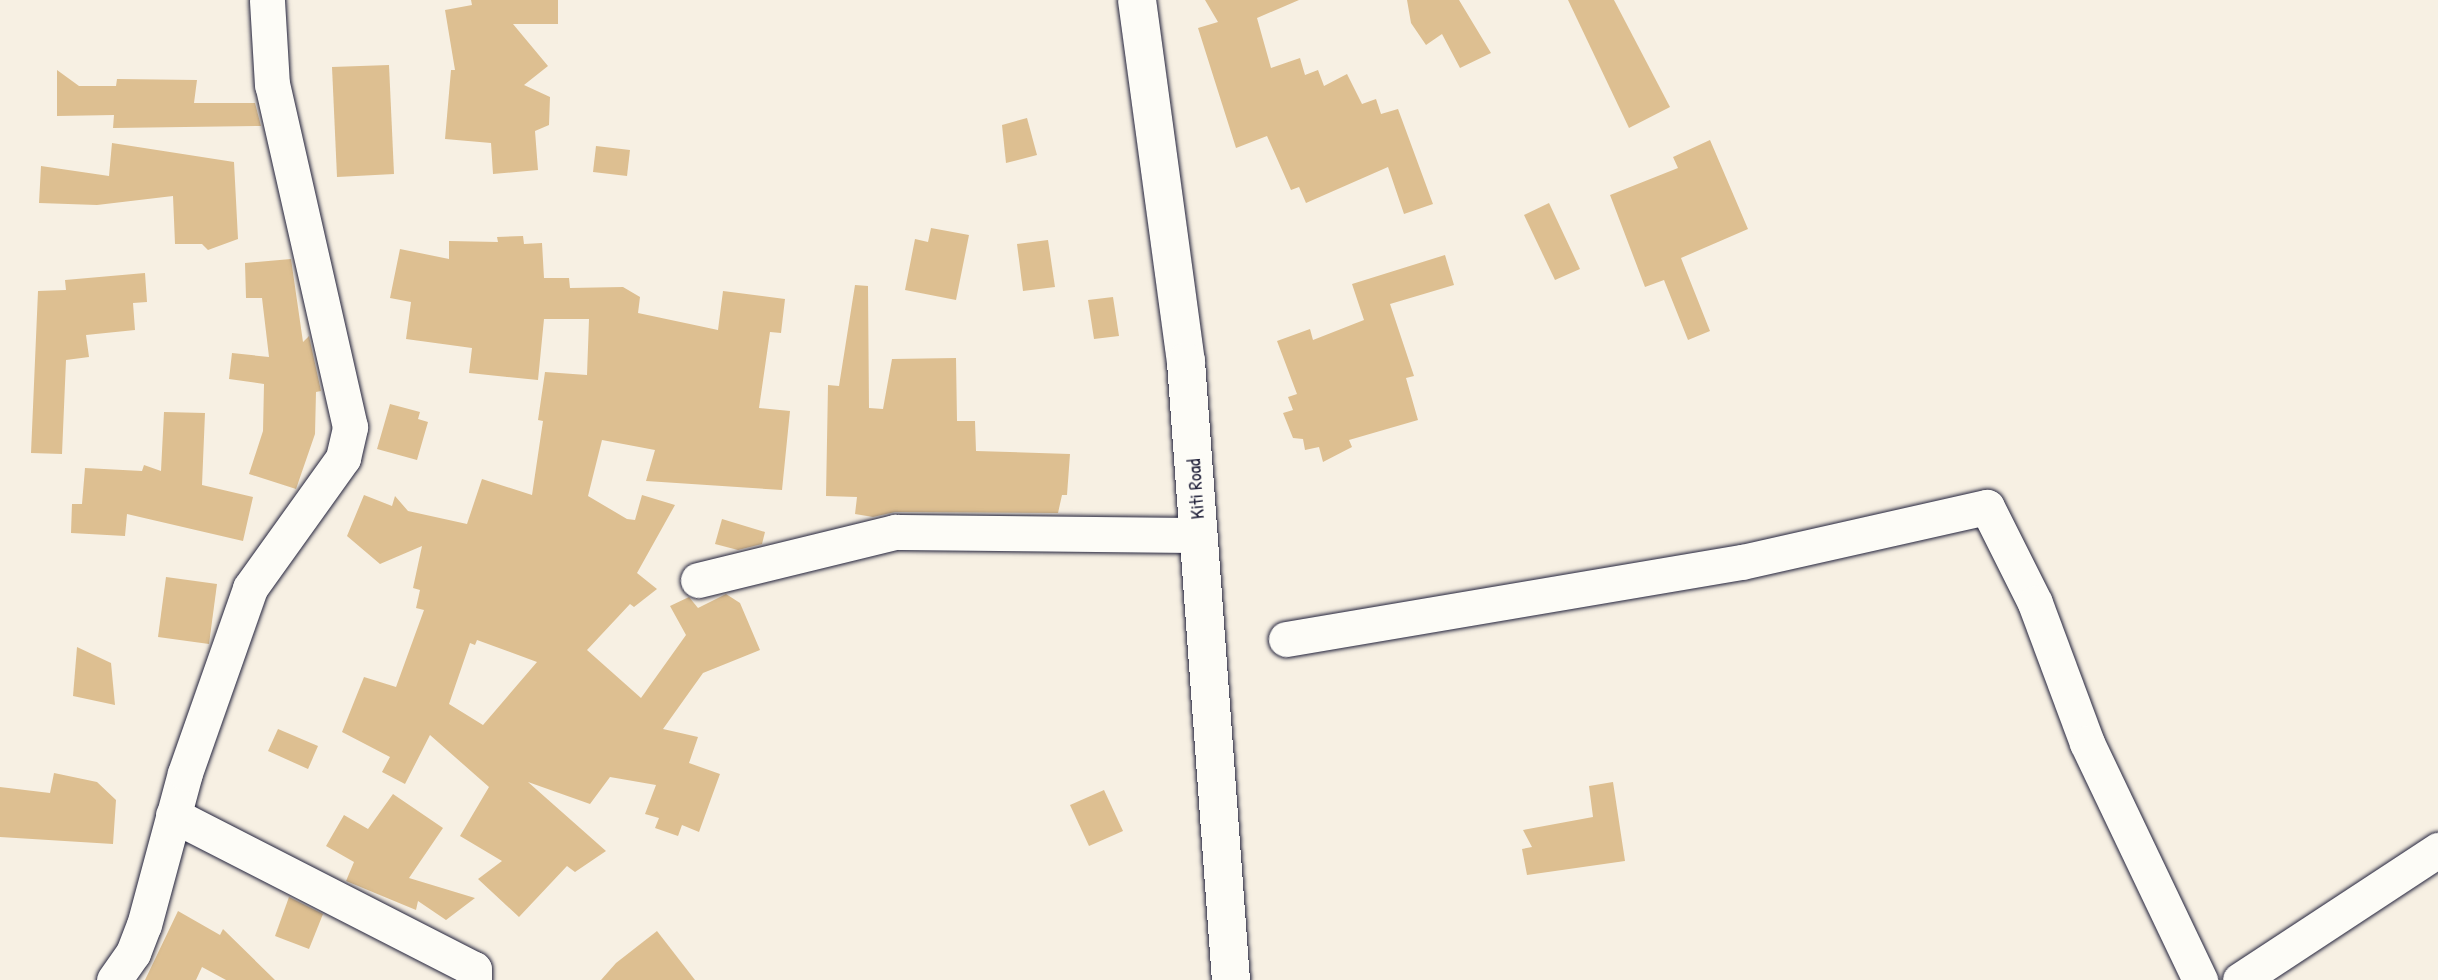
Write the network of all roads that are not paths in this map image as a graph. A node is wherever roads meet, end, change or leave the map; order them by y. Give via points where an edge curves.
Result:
1 (267, 0) edge
2 (1137, 0) edge
3 (1199, 535) junction
4 (698, 580) dead end
5 (1286, 639) dead end
6 (173, 815) junction
7 (2438, 850) edge
8 (114, 980) edge
9 (474, 980) edge
10 (1231, 980) edge
11 (2200, 980) edge
12 (2241, 980) edge

1 - 6 street via 271,85 351,427 343,458 250,588
2 - 3 street, Kiti Road via 1186,362
3 - 4 street via 895,532
3 - 10 street, Kiti Road
5 - 11 street via 1742,562 1987,507 2035,603 2087,743
6 - 8 street via 144,925 133,953
6 - 9 street via 474,969
7 - 12 street

